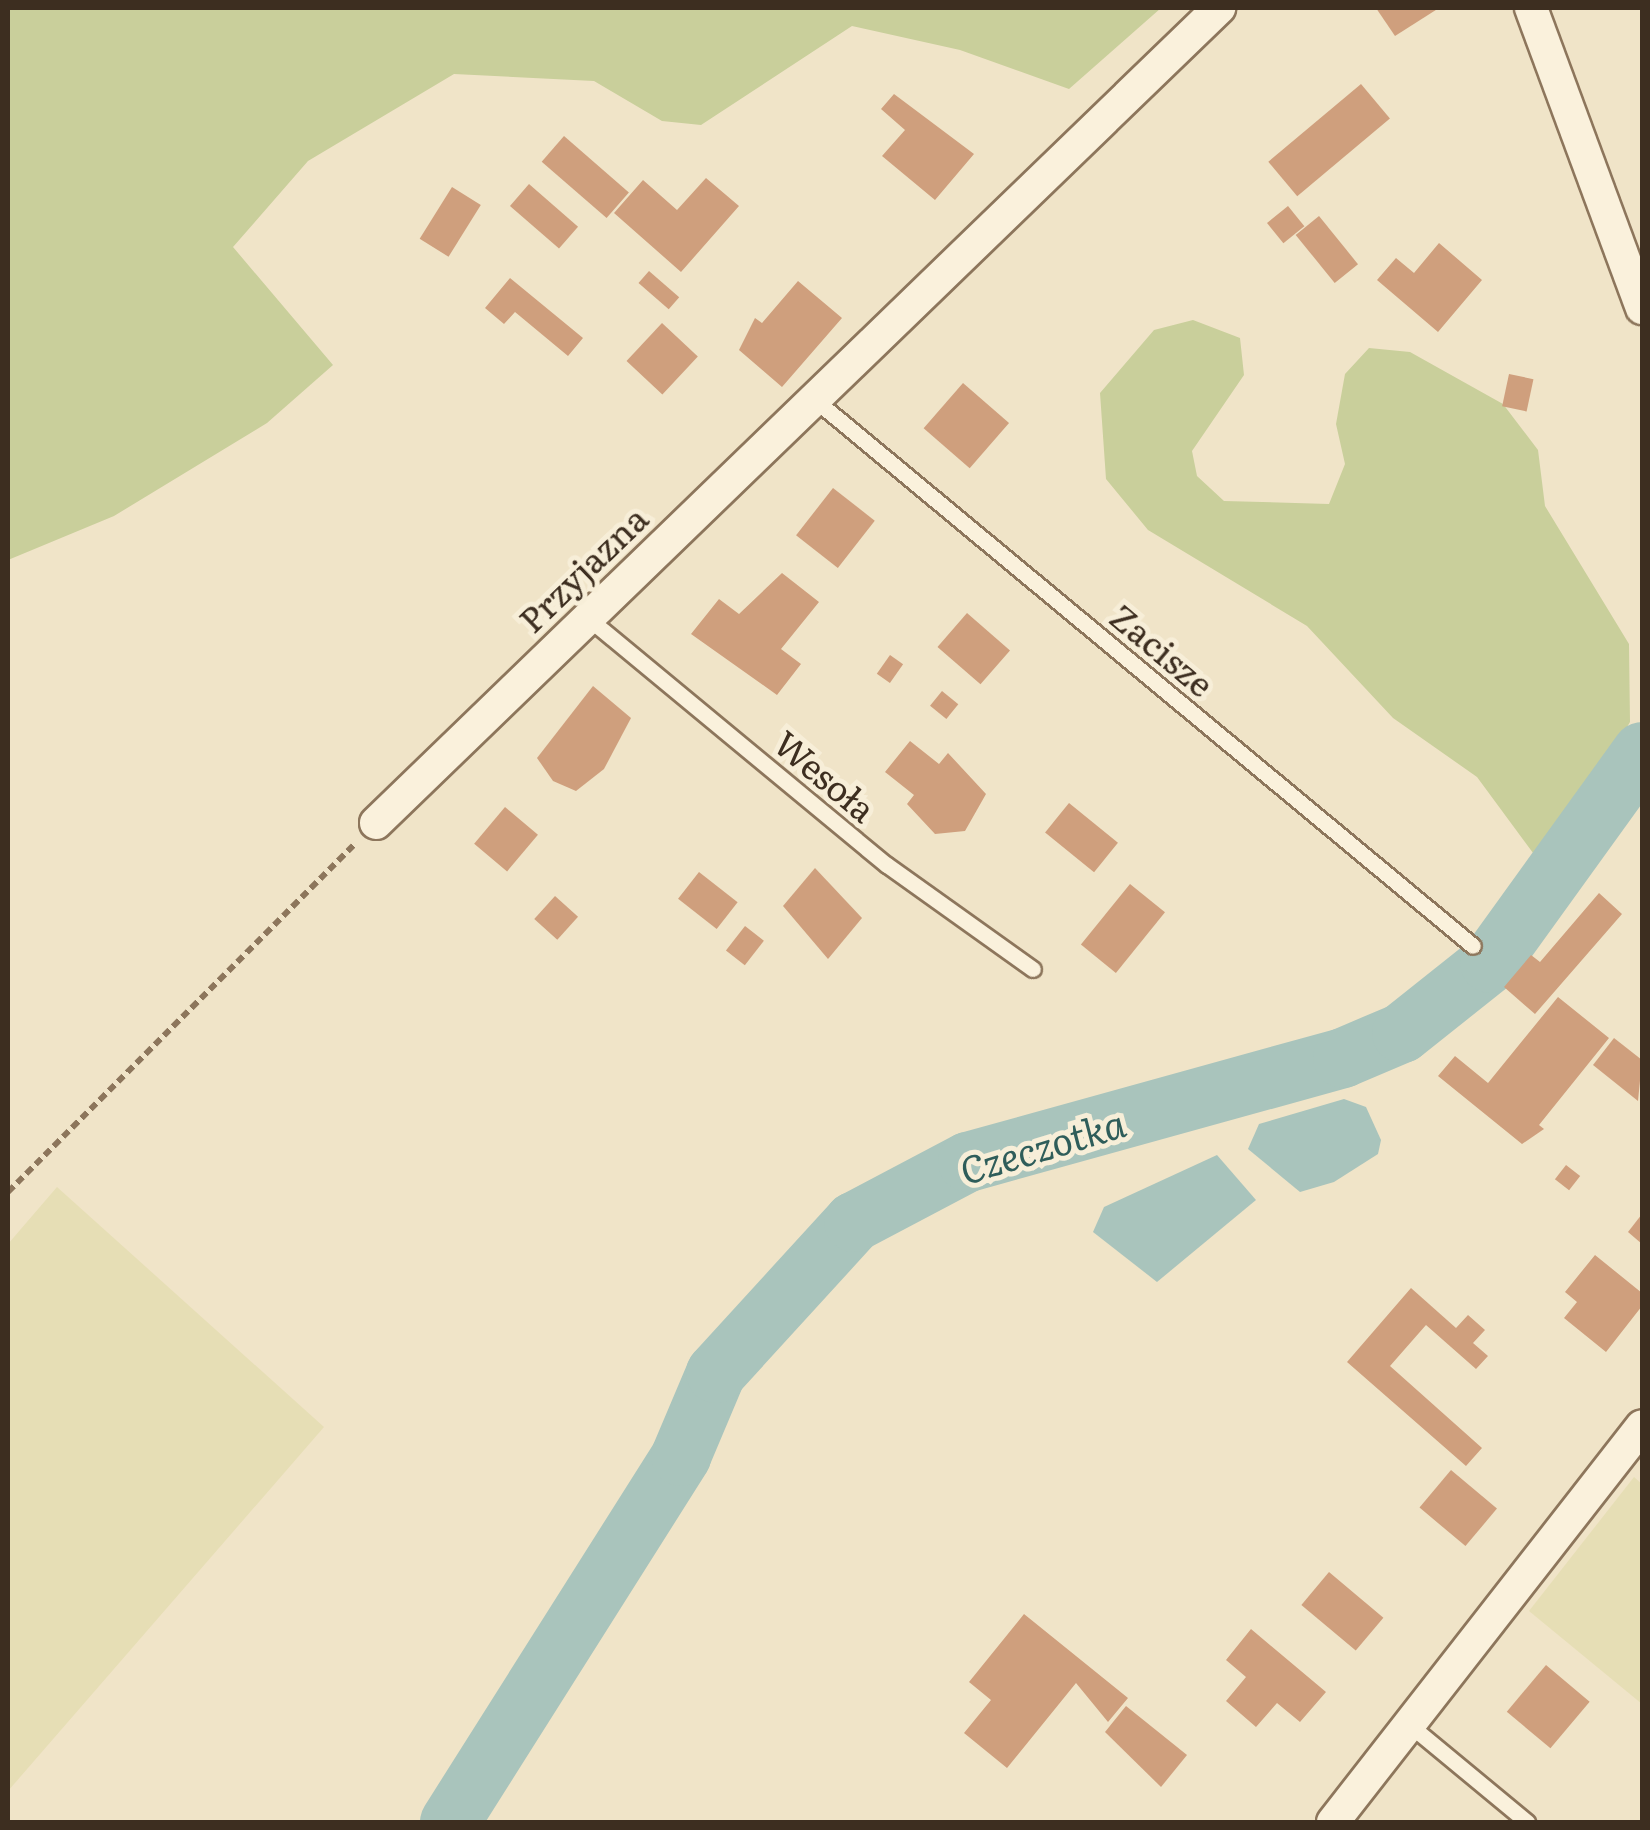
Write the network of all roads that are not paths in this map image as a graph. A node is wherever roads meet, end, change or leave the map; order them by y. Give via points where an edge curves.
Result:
1 (1219, 8) edge
2 (1531, 8) edge
3 (1642, 308) edge
4 (814, 399) junction
5 (588, 618) junction
6 (376, 823) road end
7 (1474, 946) dead end
8 (1033, 970) dead end
9 (1642, 1426) edge
10 (1411, 1726) junction
11 (1333, 1822) edge
12 (1527, 1822) edge

1 - 4 street, Przyjazna
2 - 3 street
4 - 5 street, Przyjazna
4 - 7 lane, Zacisze
5 - 6 street, Przyjazna
5 - 8 lane, Wesoła via 887,864
9 - 10 street
10 - 11 street
10 - 12 lane

